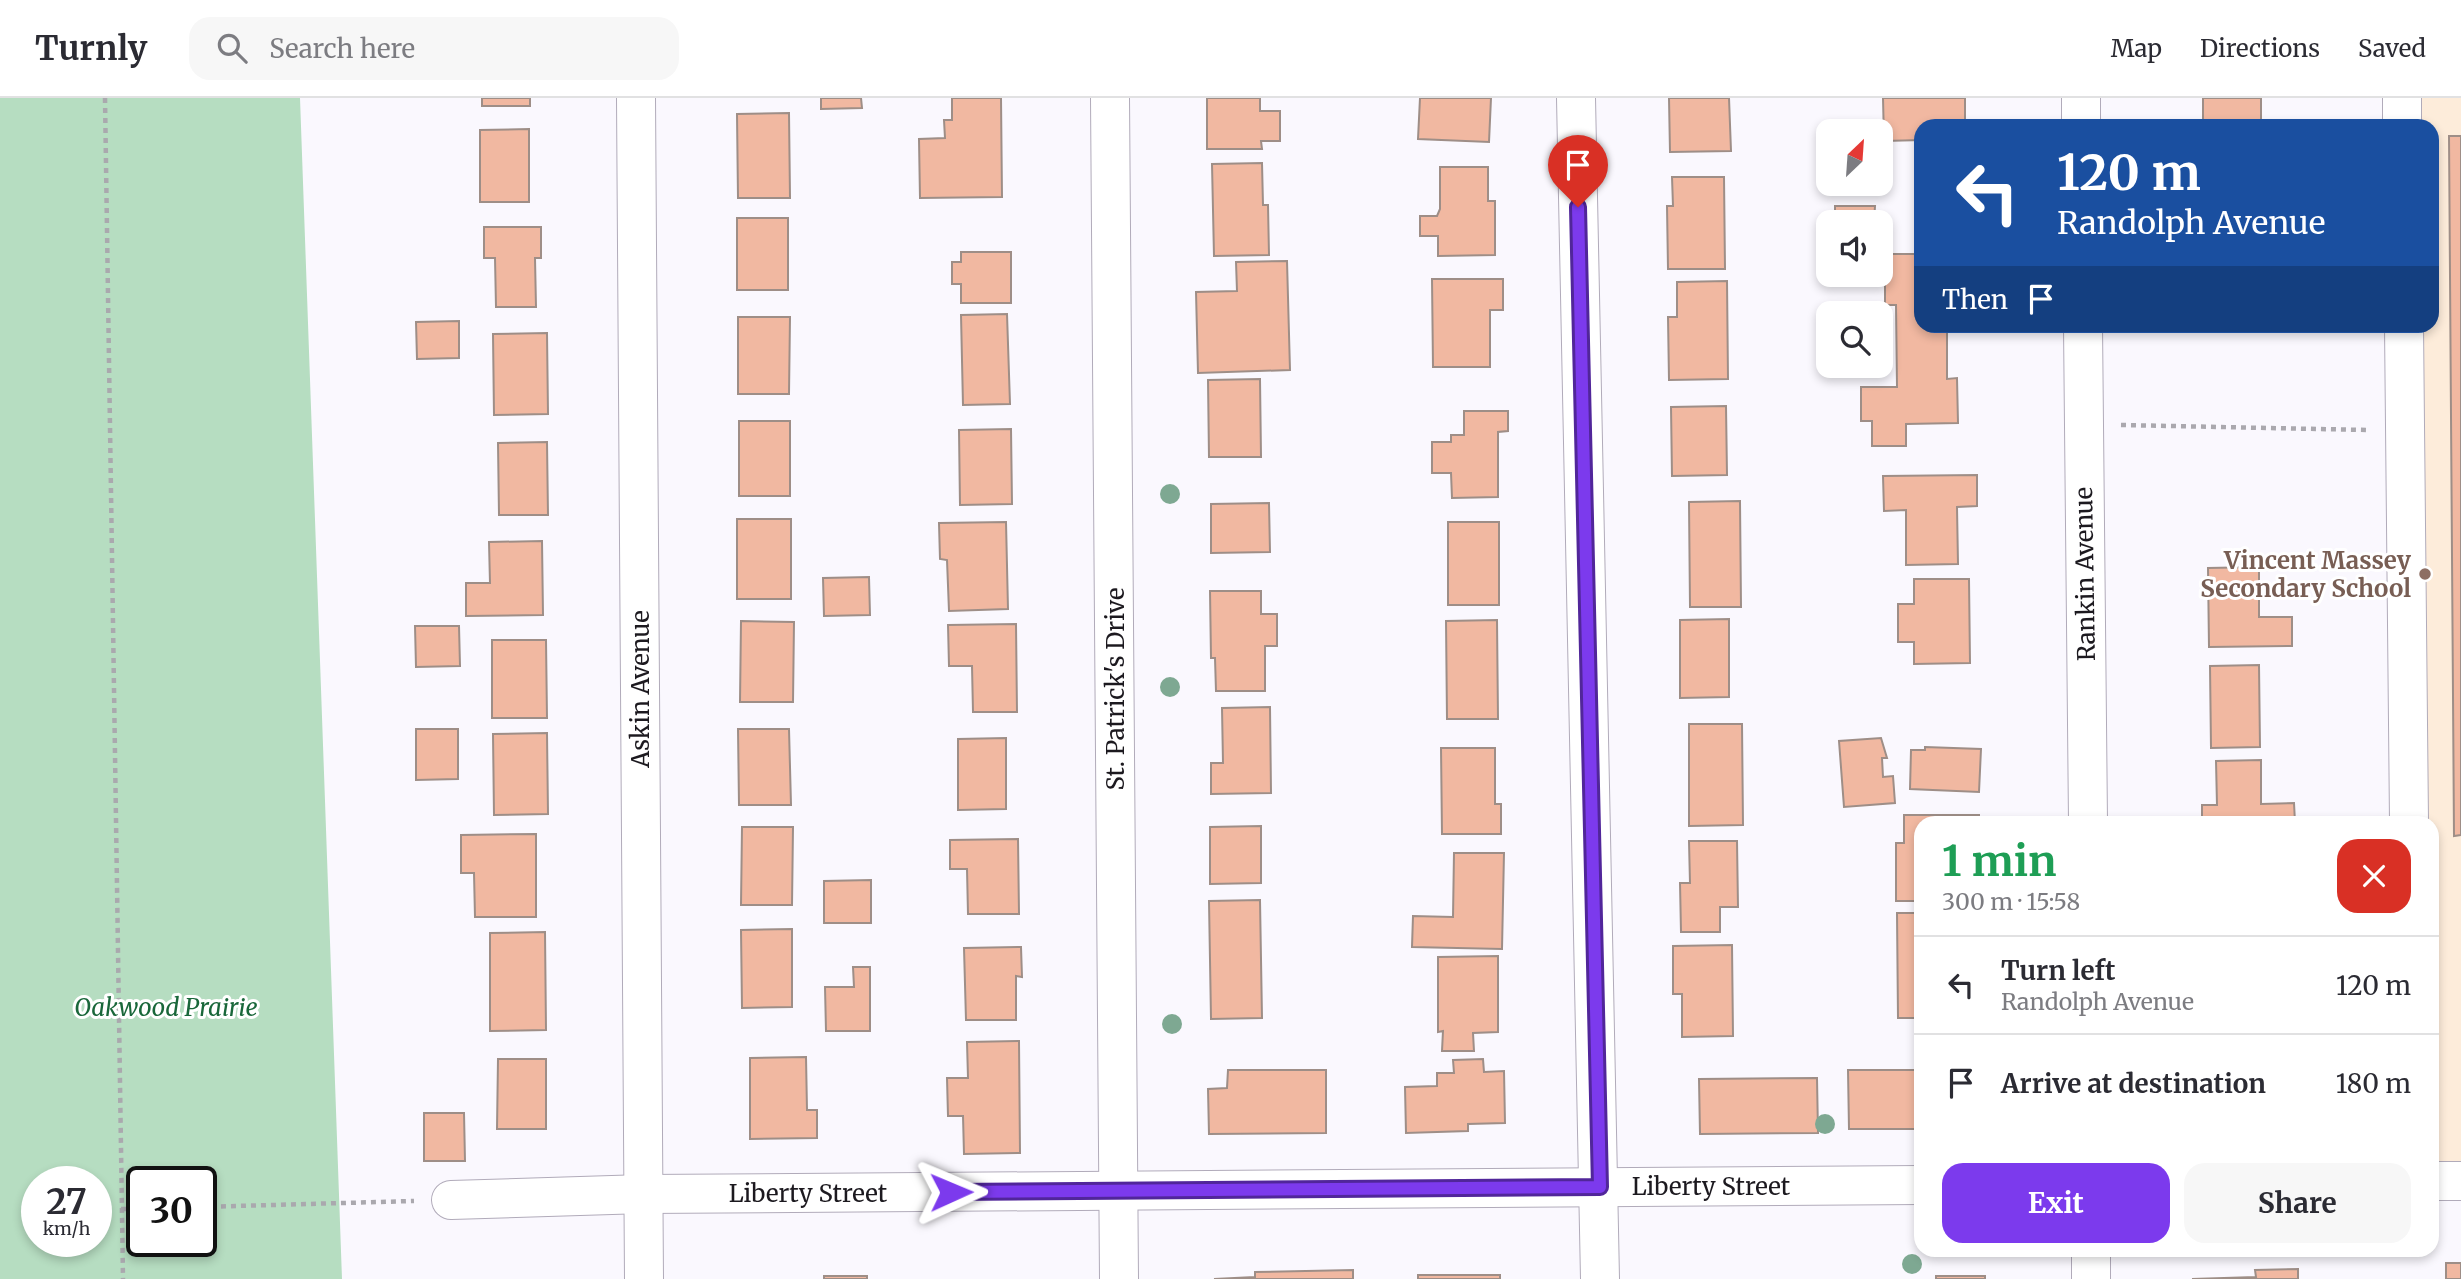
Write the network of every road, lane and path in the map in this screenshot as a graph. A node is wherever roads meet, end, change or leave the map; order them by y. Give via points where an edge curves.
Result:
1 (105, 98) edge
2 (636, 98) edge
3 (1110, 98) edge
4 (1576, 98) edge
5 (2081, 98) edge
6 (2402, 98) edge
7 (2081, 119) edge
8 (2402, 119) edge
9 (2083, 333) edge
10 (2404, 333) edge
11 (2117, 425) dead end
12 (2375, 430) dead end
13 (2088, 816) edge
14 (2409, 816) edge
15 (2439, 1181) edge
16 (2461, 1181) edge
17 (1914, 1185) edge
18 (1600, 1187) junction
19 (1118, 1190) junction
20 (644, 1194) junction
21 (451, 1200) joint
22 (217, 1207) edge
23 (121, 1209) junction
24 (126, 1209) edge
25 (2091, 1257) edge
26 (122, 1279) edge
27 (644, 1279) edge
28 (1119, 1279) edge
29 (1600, 1279) edge
30 (2091, 1279) edge

1 - 23 path
2 - 20 street, Askin Avenue
3 - 19 street, St. Patrick's Drive
4 - 18 street
5 - 7 street
6 - 8 street
9 - 13 street, Rankin Avenue
10 - 14 street
11 - 12 path
15 - 16 street
17 - 18 street, Liberty Street
18 - 19 street, Liberty Street
18 - 29 street
19 - 20 street, Liberty Street
19 - 28 street, St. Patrick's Drive
20 - 21 street, Liberty Street
20 - 27 street, Askin Avenue
21 - 22 path
23 - 24 path
23 - 26 path
25 - 30 street

